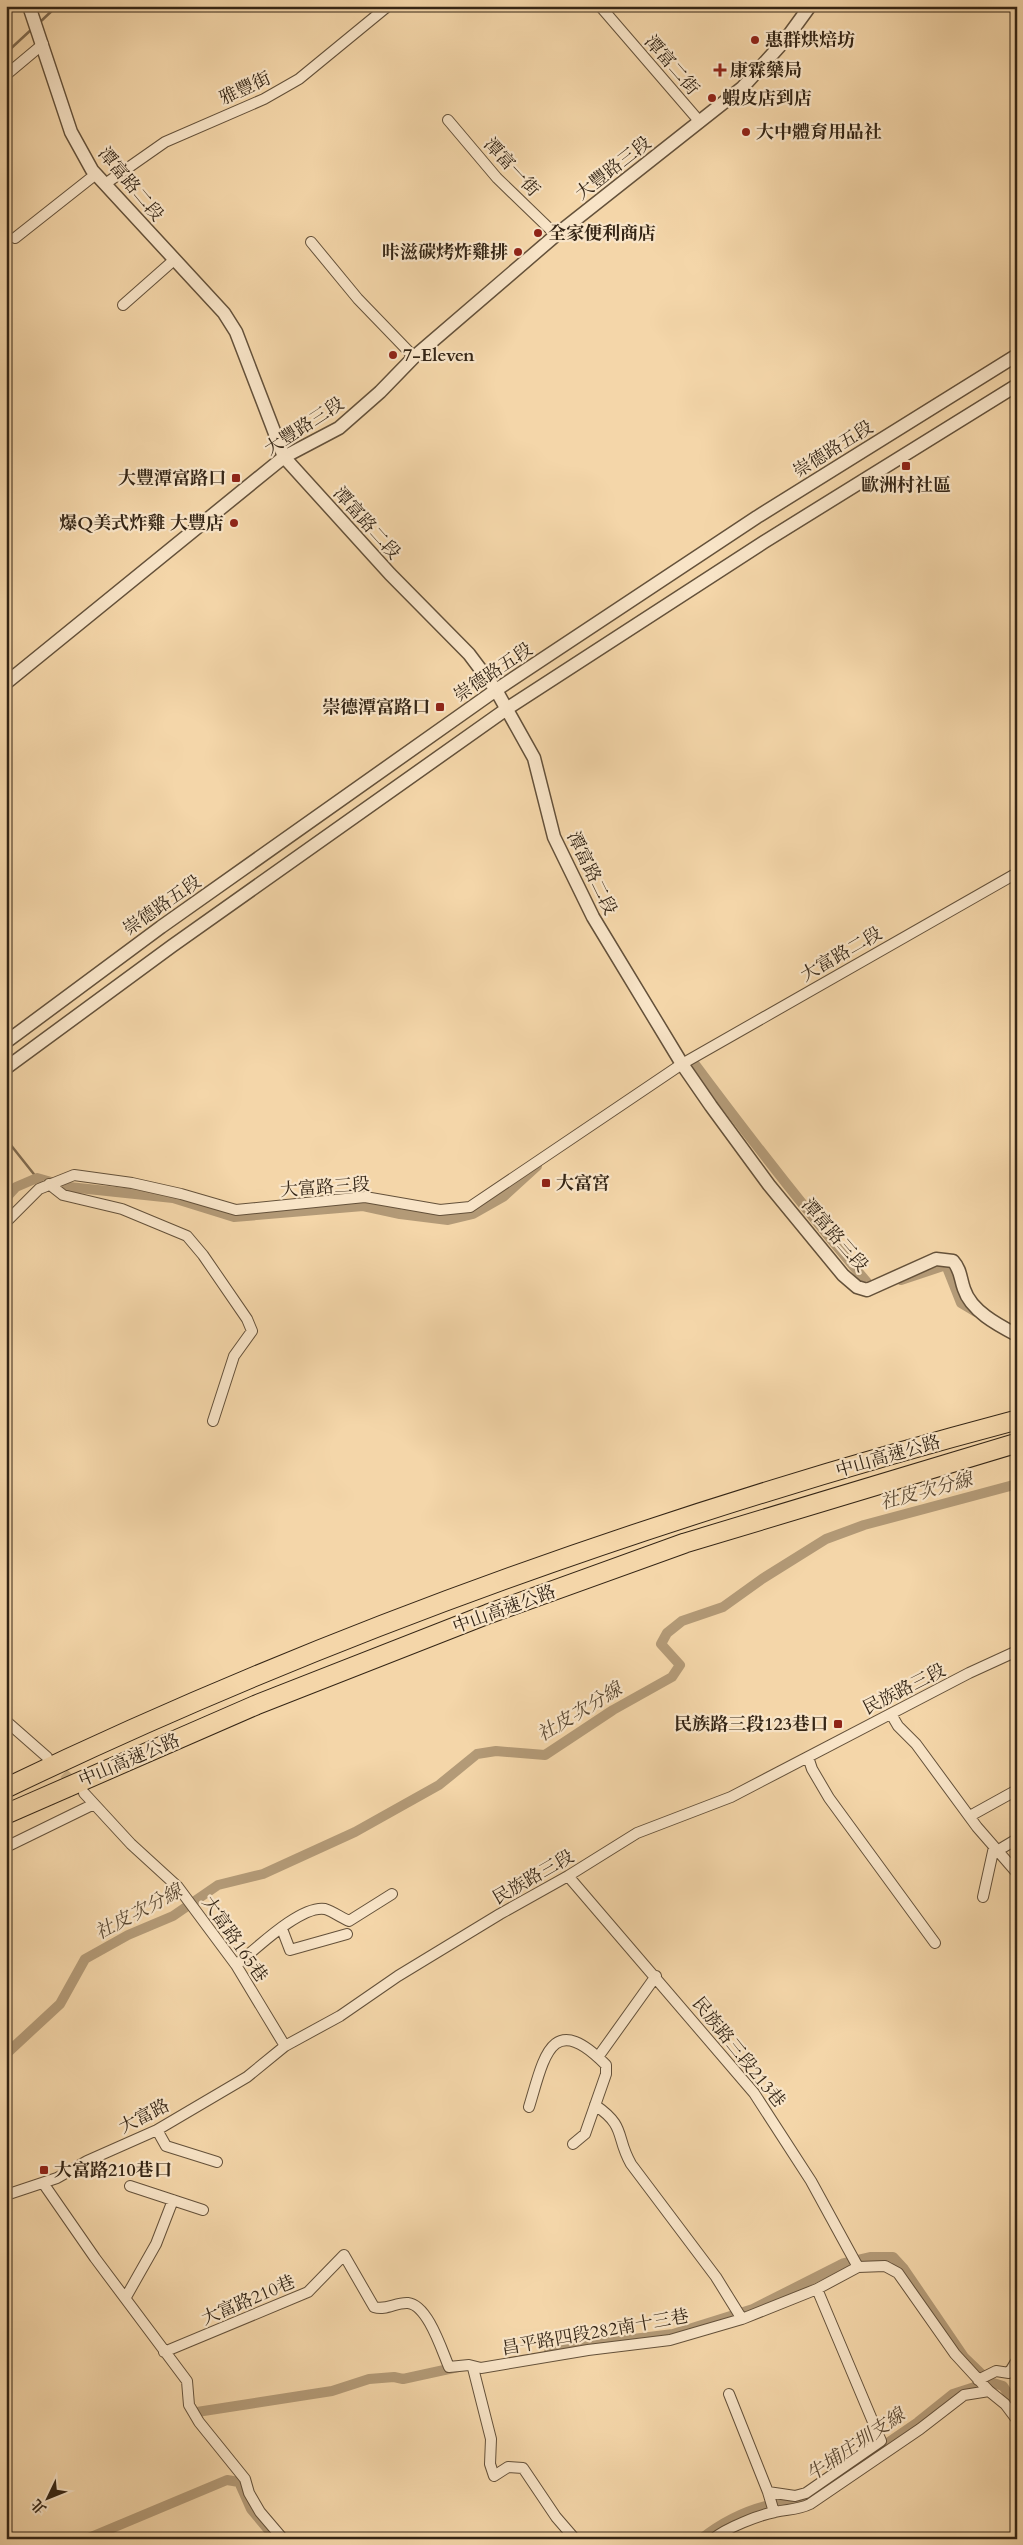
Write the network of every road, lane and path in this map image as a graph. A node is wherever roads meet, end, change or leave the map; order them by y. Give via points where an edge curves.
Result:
1 (29, 6) edge
2 (388, 6) edge
3 (600, 6) edge
4 (810, 6) edge
5 (43, 44) junction
6 (6, 75) edge
7 (448, 120) dead end
8 (700, 122) junction
9 (96, 174) junction
10 (105, 184) junction
11 (556, 235) junction
12 (14, 238) dead end
13 (311, 242) dead end
14 (174, 260) junction
15 (123, 305) dead end
16 (1017, 355) edge
17 (414, 357) junction
18 (1017, 385) edge
19 (284, 457) junction
20 (6, 683) edge
21 (496, 690) junction
22 (508, 708) junction
23 (1017, 873) edge
24 (6, 1042) edge
25 (682, 1064) junction
26 (6, 1068) edge
27 (49, 1184) junction
28 (6, 1222) edge
29 (1017, 1335) edge
30 (1017, 1420) edge
31 (213, 1421) dead end
32 (1017, 1443) edge
33 (1017, 1651) edge
34 (891, 1714) junction
35 (6, 1721) edge
36 (48, 1757) tunnel mouth
37 (808, 1757) junction
38 (6, 1788) edge
39 (1017, 1790) edge
40 (84, 1794) tunnel mouth
41 (94, 1804) junction
42 (6, 1814) edge
43 (970, 1816) junction
44 (1017, 1839) edge
45 (6, 1847) edge
46 (995, 1849) junction
47 (1017, 1873) edge
48 (568, 1876) junction
49 (392, 1894) dead end
50 (983, 1896) dead end
51 (282, 1929) junction
52 (347, 1934) dead end
53 (935, 1943) dead end
54 (236, 1965) junction
55 (656, 1976) junction
56 (285, 2046) junction
57 (598, 2057) junction
58 (595, 2105) junction
59 (529, 2107) dead end
60 (158, 2130) junction
61 (573, 2144) dead end
62 (217, 2162) dead end
63 (43, 2183) junction
64 (130, 2186) dead end
65 (6, 2195) edge
66 (173, 2200) junction
67 (203, 2210) dead end
68 (858, 2267) junction
69 (817, 2289) junction
70 (126, 2297) junction
71 (742, 2319) junction
72 (164, 2352) junction
73 (1017, 2360) edge
74 (473, 2368) junction
75 (978, 2380) junction
76 (989, 2391) junction
77 (729, 2394) dead end
78 (1017, 2420) edge
79 (771, 2502) junction
80 (282, 2537) edge
81 (575, 2539) edge
82 (713, 2539) edge

1 - 5 street, 潭富路二段
2 - 10 street, 雅豐街 via 299,79 264,99 166,142
3 - 8 street, 潭富二街
4 - 8 street, 大豐路三段 via 752,78
5 - 6 street
5 - 9 street, 潭富路二段 via 71,132
7 - 11 street, 潭富一街 via 498,178
8 - 11 street, 大豐路三段
9 - 10 street, 潭富路二段
9 - 12 street
10 - 14 street, 潭富路二段
11 - 17 street, 大豐路三段
13 - 17 street via 358,299
14 - 15 street
14 - 19 street, 潭富路二段 via 224,313 236,332
16 - 21 street, 崇德路五段 via 757,517
17 - 19 street, 大豐路三段 via 339,428
18 - 22 street via 764,542
19 - 20 street, 大豐路三段
19 - 21 street, 潭富路二段 via 388,572 469,654
21 - 22 street, 潭富路二段
21 - 24 street, 崇德路五段 via 161,926
22 - 25 street, 潭富路二段 via 534,758 554,836 593,917
22 - 26 street
23 - 25 street, 大富路二段
25 - 27 street, 大富路三段 via 470,1208 440,1210 365,1197 236,1210 132,1183 74,1175
25 - 29 street, 潭富路三段 via 743,1151 843,1276 856,1287 867,1290 880,1286 936,1259 953,1261 960,1270 964,1291 973,1304
27 - 28 street, 大富路三段 via 40,1188
27 - 31 street via 63,1195 122,1209 187,1236 248,1319 252,1331 234,1356
30 - 38 highway, 中山高速公路 via 902,1450 513,1576 249,1680
32 - 42 highway, 中山高速公路 via 685,1543 488,1614 256,1705
33 - 34 street, 民族路三段
34 - 37 street, 民族路三段
34 - 43 street
35 - 36 street
37 - 48 street, 民族路三段 via 731,1797 649,1826
37 - 53 street via 829,1798
39 - 43 street
40 - 41 street, 大富路165巷
41 - 45 street
41 - 54 street, 大富路165巷 via 178,1887
43 - 46 street
44 - 46 street
46 - 47 street
46 - 50 street
48 - 55 street, 民族路三段213巷
48 - 56 street, 民族路三段 via 398,1976 340,2016
49 - 51 street via 349,1921 324,1909 304,1912
51 - 52 street via 290,1950
51 - 54 street
54 - 56 street, 大富路165巷
55 - 57 street
55 - 68 street, 民族路三段213巷 via 754,2093 811,2181
56 - 60 street, 大富路 via 247,2077
57 - 58 street via 606,2065
57 - 59 street via 576,2042 562,2039 555,2043 539,2073
58 - 61 street via 585,2134
58 - 71 street via 608,2113 620,2128 631,2164 716,2277
60 - 62 street via 166,2146
60 - 63 street, 大富路
63 - 65 street, 大富路
63 - 70 street
64 - 66 street
66 - 67 street
66 - 70 street via 156,2244
68 - 69 street, 昌平路四段282南十三巷
68 - 75 street, 昌平路四段282南十三巷 via 885,2266 898,2273 955,2354
69 - 71 street, 昌平路四段282南十三巷
69 - 79 street via 881,2441 806,2493
70 - 72 street
71 - 74 street, 昌平路四段282南十三巷 via 670,2340
72 - 74 street, 大富路210巷 via 308,2292 344,2256 374,2307 413,2304 431,2322 449,2367 469,2365
72 - 80 street via 187,2381 189,2405 199,2422 244,2479 260,2512
73 - 75 street via 1009,2373 996,2371
74 - 81 street via 491,2438 490,2464 494,2476 508,2467 522,2468
75 - 76 street, 昌平路四段282南十三巷
76 - 78 street, 昌平路四段282南十三巷 via 1006,2404
76 - 79 street via 964,2395 810,2504 797,2510
77 - 79 street
79 - 82 street

